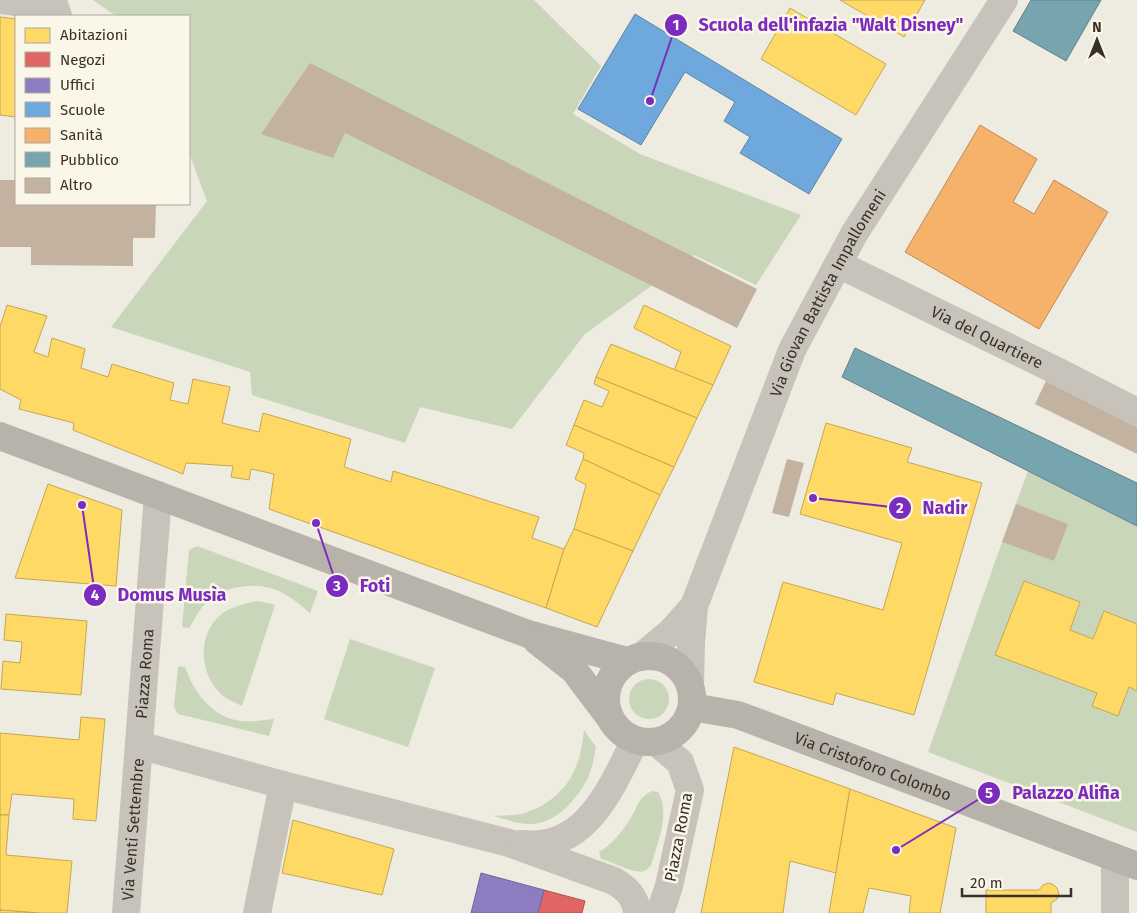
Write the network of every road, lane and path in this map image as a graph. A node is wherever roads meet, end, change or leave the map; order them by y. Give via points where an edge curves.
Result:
1 (0, 0) edge
2 (1004, 0) edge
3 (58, 15) edge
4 (838, 264) junction
5 (1137, 412) edge
6 (0, 436) edge
7 (158, 495) junction
8 (694, 606) junction
9 (528, 634) junction
10 (634, 659) junction
11 (691, 696) junction
12 (608, 715) junction
13 (646, 741) junction
14 (139, 745) junction
15 (283, 785) junction
16 (509, 843) junction
17 (1126, 862) edge
18 (126, 913) edge
19 (256, 913) edge
20 (637, 913) edge
21 (660, 913) edge
22 (1115, 913) edge

1 - 3 street via 55,7
2 - 4 street, Via Giovan Battista Impallomeni
4 - 5 street, Via del Quartiere
4 - 8 street, Via Giovan Battista Impallomeni via 792,350
6 - 7 main road
7 - 9 main road, Piazza Roma
7 - 14 street, Piazza Roma
8 - 10 street, Via Giovan Battista Impallomeni via 671,632
8 - 11 street, Via Giovan Battista Impallomeni
9 - 10 main road, Piazza Roma
9 - 12 main road, Piazza Roma via 574,670
10 - 11 main road, Piazza Roma via 654,656 666,659 685,675
10 - 12 main road via 617,669 610,679 606,690
11 - 13 main road via 687,720 679,730 668,738
11 - 17 main road, Via Cristoforo Colombo
12 - 13 main road, Piazza Roma via 624,735
13 - 16 street via 584,824 564,837 540,844
13 - 21 street, Piazza Roma via 680,762 690,790
14 - 15 street
14 - 18 street, Via Venti Settembre
15 - 16 street
15 - 19 street
16 - 20 street via 614,881 628,890 637,904
17 - 22 street

